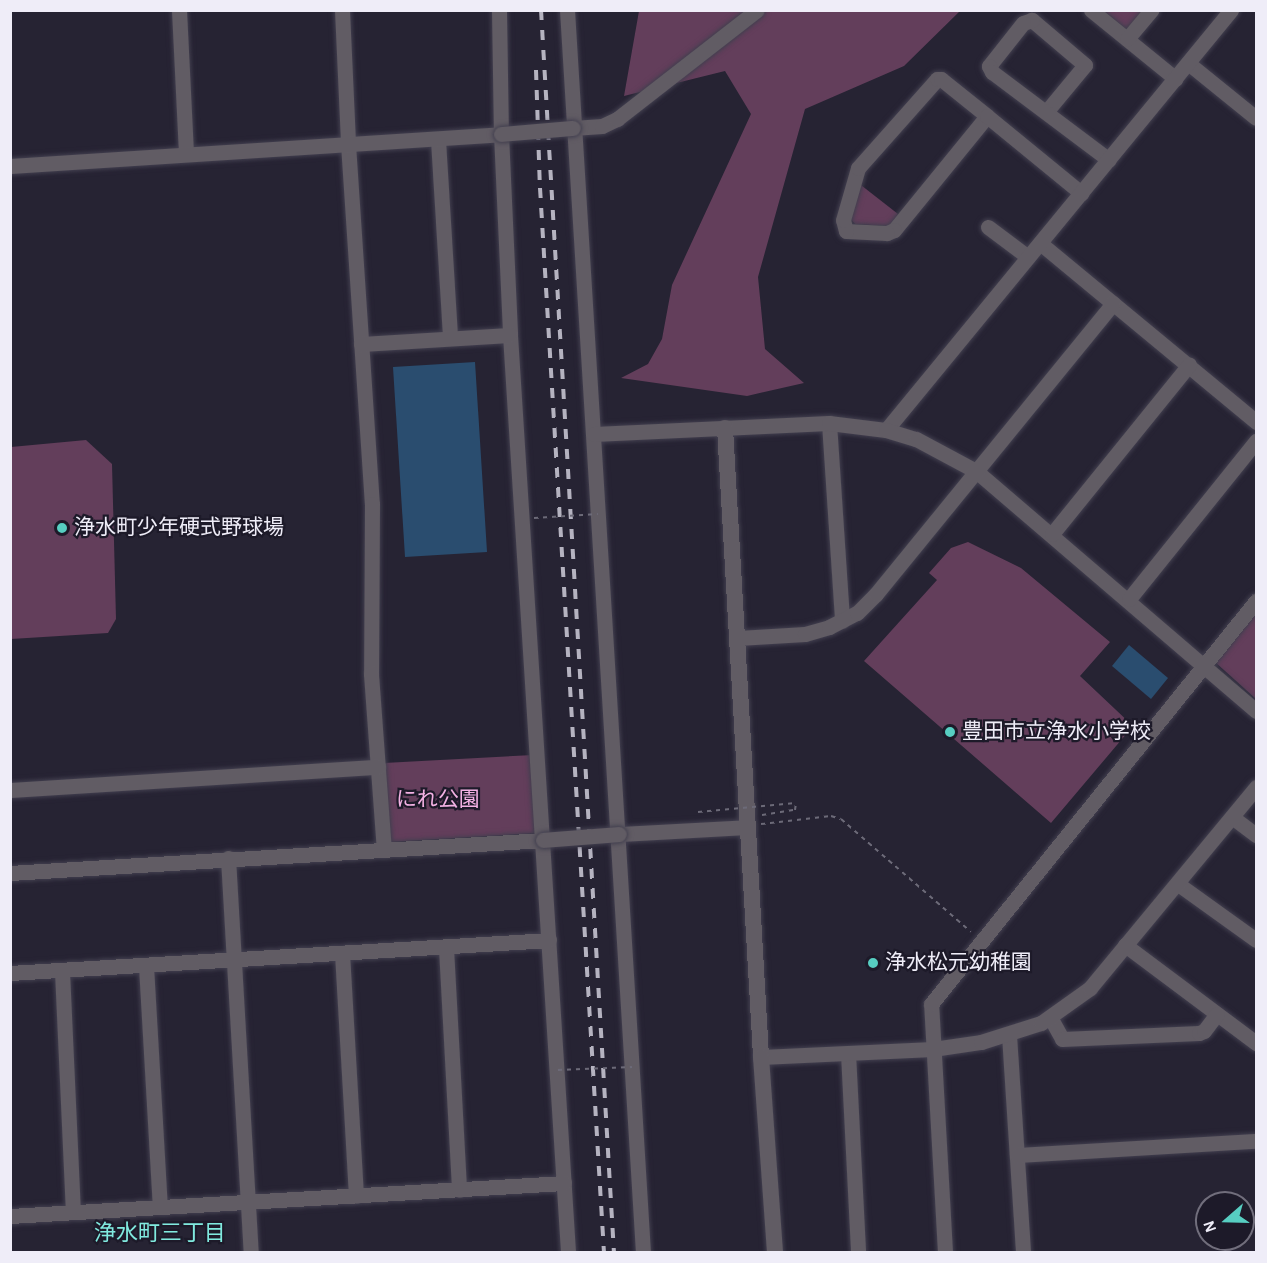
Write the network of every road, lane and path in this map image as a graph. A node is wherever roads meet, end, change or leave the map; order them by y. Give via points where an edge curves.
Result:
1 (179, 10) edge
2 (342, 10) edge
3 (499, 10) edge
4 (567, 10) edge
5 (757, 10) edge
6 (1091, 10) edge
7 (1151, 10) edge
8 (1231, 10) edge
9 (1127, 39) junction
10 (1188, 63) junction
11 (1176, 79) junction
12 (1046, 112) junction
13 (987, 116) junction
14 (1257, 118) edge
15 (573, 128) junction
16 (501, 134) junction
17 (438, 140) junction
18 (348, 144) junction
19 (186, 154) junction
20 (1109, 160) junction
21 (10, 166) edge
22 (1081, 194) junction
23 (988, 227) dead end
24 (1040, 243) junction
25 (1028, 257) junction
26 (1113, 303) junction
27 (510, 335) junction
28 (450, 338) junction
29 (361, 344) junction
30 (1189, 365) junction
31 (1257, 422) edge
32 (829, 423) junction
33 (725, 428) junction
34 (886, 430) junction
35 (594, 435) junction
36 (1257, 441) edge
37 (976, 471) junction
38 (597, 514) junction
39 (534, 518) dead end
40 (1052, 534) junction
41 (1129, 599) junction
42 (1257, 601) edge
43 (842, 621) junction
44 (738, 638) junction
45 (1204, 665) junction
46 (1257, 711) edge
47 (378, 768) junction
48 (1257, 787) edge
49 (10, 790) edge
50 (698, 812) dead end
51 (1232, 817) junction
52 (756, 822) junction
53 (619, 834) junction
54 (1257, 835) edge
55 (543, 840) junction
56 (384, 850) junction
57 (228, 858) junction
58 (10, 873) edge
59 (1178, 884) junction
60 (549, 940) junction
61 (1257, 940) edge
62 (982, 942) junction
63 (1125, 945) junction
64 (446, 948) junction
65 (342, 953) junction
66 (235, 959) junction
67 (146, 966) junction
68 (62, 970) junction
69 (10, 973) edge
70 (1217, 1014) junction
71 (1050, 1017) junction
72 (1009, 1035) junction
73 (1257, 1043) edge
74 (933, 1049) junction
75 (848, 1053) junction
76 (761, 1058) junction
77 (632, 1067) junction
78 (558, 1070) junction
79 (1256, 1139) edge
80 (1017, 1155) junction
81 (564, 1183) junction
82 (459, 1190) junction
83 (356, 1196) junction
84 (247, 1202) junction
85 (160, 1206) junction
86 (74, 1211) junction
87 (10, 1216) edge
88 (251, 1252) edge
89 (568, 1252) edge
90 (643, 1252) edge
91 (775, 1252) edge
92 (858, 1252) edge
93 (945, 1252) edge
94 (1023, 1252) edge

1 - 19 street
2 - 18 street
3 - 16 street
4 - 15 street
5 - 15 street via 617,119 602,126
6 - 9 street
7 - 9 street
8 - 10 street
9 - 11 street
10 - 11 street
10 - 14 street
11 - 20 street
12 - 12 street via 989,66 1023,23 1032,20 1085,65
12 - 20 street
13 - 13 street via 941,79 933,81 858,168 843,220 846,231 894,230
13 - 22 street
15 - 16 street, bridge
15 - 35 street
16 - 17 street
16 - 27 street
17 - 18 street
17 - 28 street
18 - 19 street
18 - 29 street
19 - 21 street
20 - 22 street
22 - 24 street
23 - 25 street
24 - 25 street
24 - 26 street
25 - 34 street
26 - 30 street
26 - 37 street
27 - 28 street
27 - 55 street
28 - 29 street
29 - 47 street via 372,504 371,674
30 - 31 street
30 - 40 street
32 - 33 street
32 - 34 street
32 - 43 street
33 - 35 street
33 - 44 street
34 - 37 street via 945,452
35 - 38 street
36 - 41 street
37 - 40 street
37 - 43 street via 876,594 857,613
38 - 39 path, bridge
38 - 53 street
40 - 41 street
41 - 45 street
42 - 45 street
43 - 44 street via 805,634
44 - 52 street
45 - 46 street
45 - 62 street
47 - 49 street
47 - 56 street
48 - 51 street
50 - 52 path, bridge via 796,803 795,810
51 - 54 street
51 - 59 street
52 - 53 street
52 - 62 path via 831,816 841,819
52 - 76 street
53 - 55 street, bridge
53 - 77 street
55 - 56 street
55 - 60 street
56 - 57 street
57 - 58 street
57 - 66 street
59 - 61 street
59 - 63 street
60 - 64 street
60 - 78 street
62 - 74 street via 931,1004
63 - 70 street
63 - 71 street via 1090,988
64 - 65 street
64 - 82 street
65 - 66 street
65 - 83 street
66 - 67 street
66 - 84 street
67 - 68 street
67 - 85 street
68 - 69 street
68 - 86 street
70 - 71 street via 1199,1033 1062,1039
70 - 73 street
71 - 72 street
72 - 74 street
72 - 80 street
74 - 75 street
74 - 93 street
75 - 76 street
75 - 92 street
76 - 91 street
77 - 78 path, bridge
77 - 90 street
78 - 81 street
79 - 80 street
80 - 94 street
81 - 82 street
81 - 89 street
82 - 83 street
83 - 84 street
84 - 85 street
84 - 88 street
85 - 86 street
86 - 87 street

